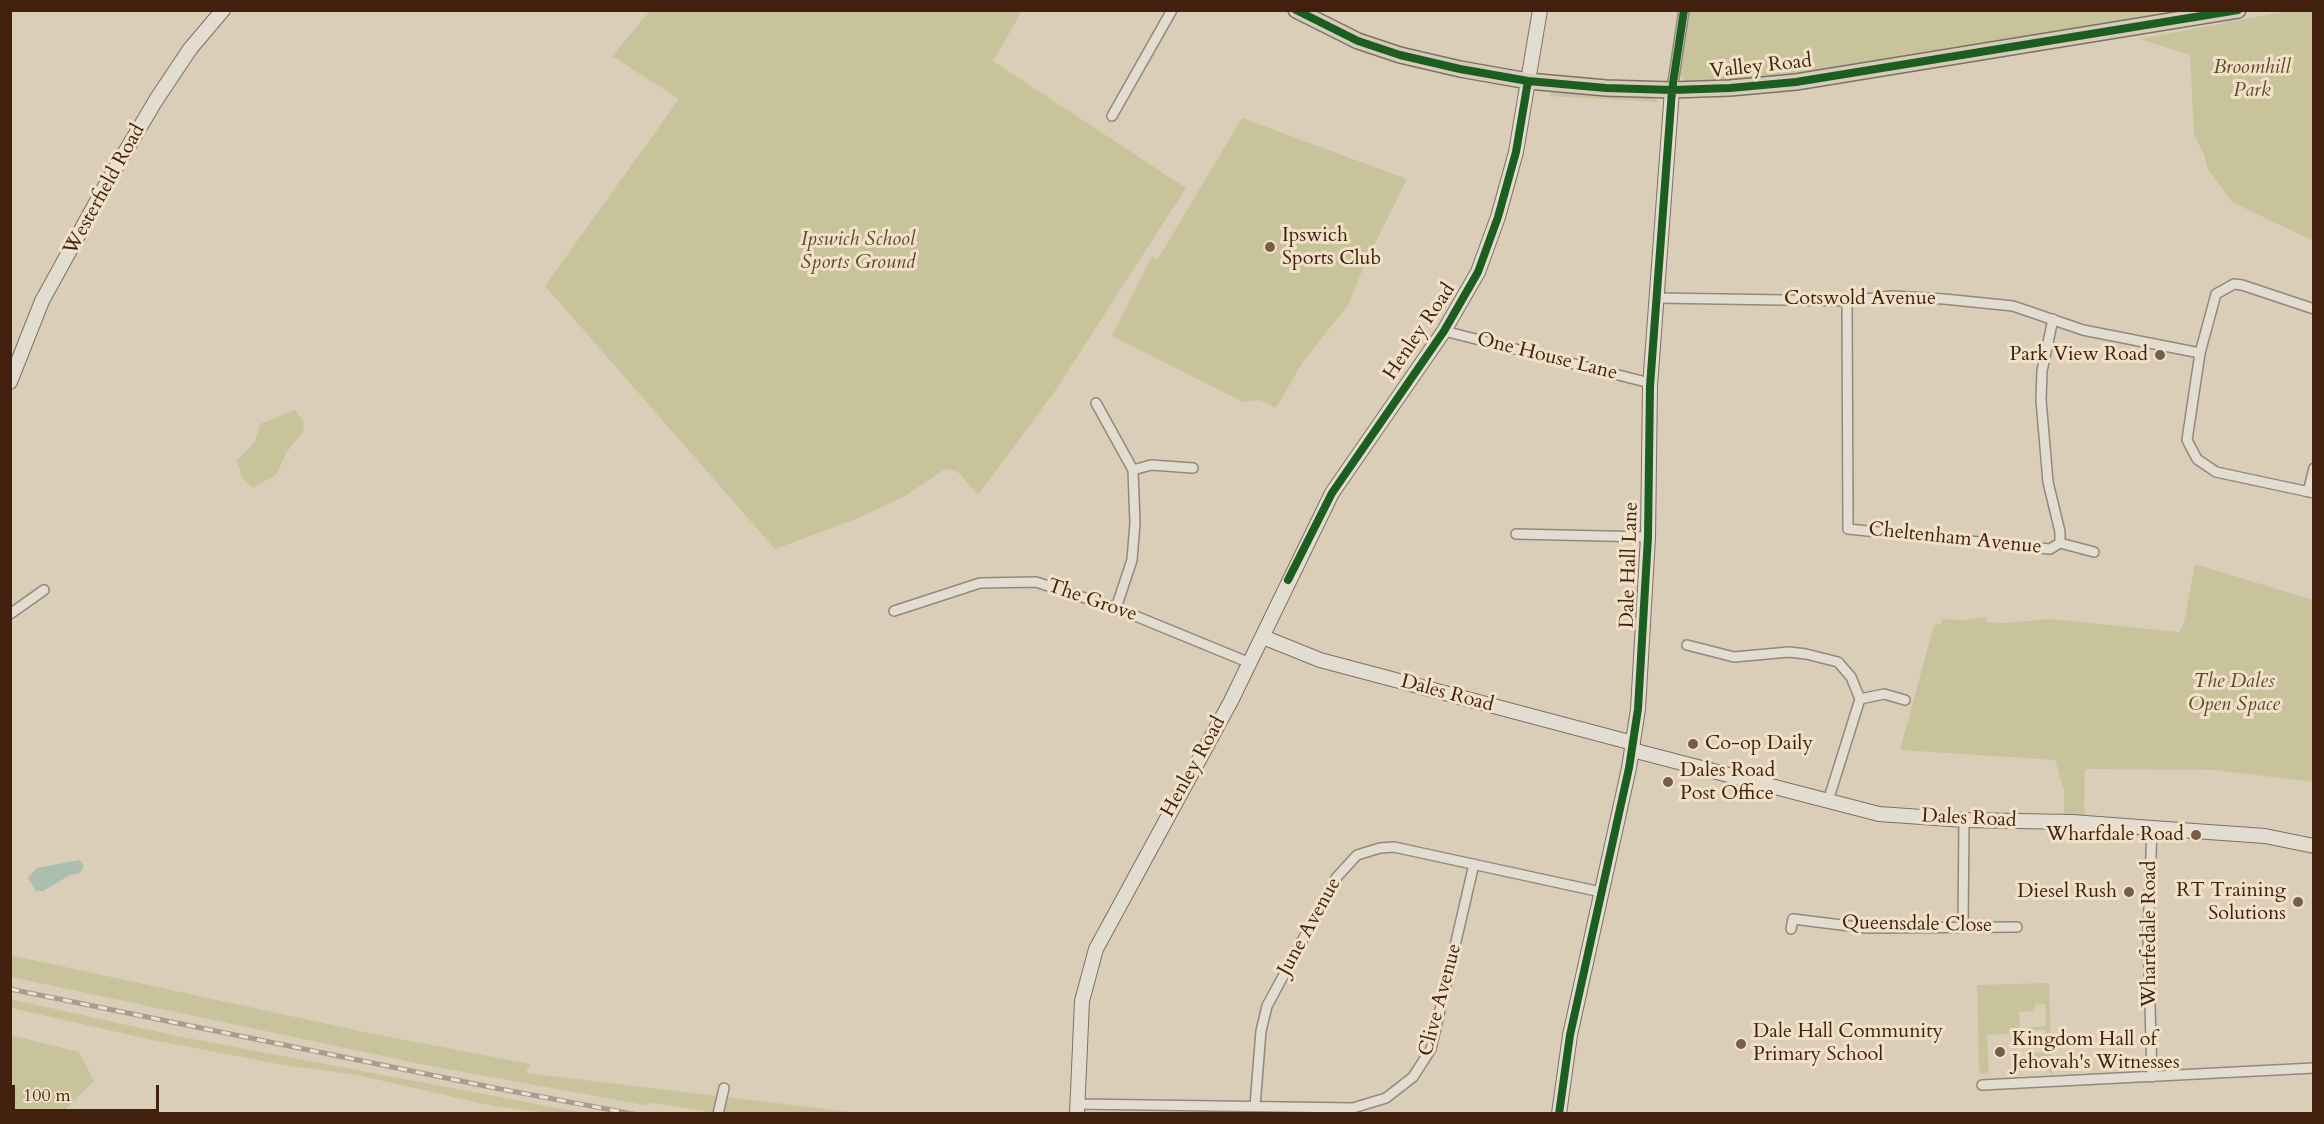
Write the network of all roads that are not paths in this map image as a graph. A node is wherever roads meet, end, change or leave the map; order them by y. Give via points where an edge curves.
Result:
1 (223, 10) edge
2 (1172, 10) edge
3 (1296, 10) edge
4 (1540, 10) edge
5 (1684, 10) edge
6 (2238, 10) edge
7 (1528, 81) junction
8 (1672, 90) junction
9 (1112, 116) dead end
10 (1657, 298) junction
11 (1847, 301) junction
12 (2313, 309) edge
13 (2053, 319) junction
14 (1444, 331) junction
15 (2200, 353) junction
16 (10, 382) edge
17 (1650, 383) junction
18 (1096, 403) dead end
19 (1193, 468) dead end
20 (2313, 468) edge
21 (1133, 470) junction
22 (2311, 493) edge
23 (1516, 534) dead end
24 (1648, 537) junction
25 (2060, 543) junction
26 (2094, 552) dead end
27 (44, 590) dead end
28 (1116, 608) junction
29 (11, 611) edge
30 (894, 611) dead end
31 (1263, 637) junction
32 (1687, 645) dead end
33 (1250, 663) junction
34 (1860, 699) junction
35 (1905, 700) dead end
36 (1633, 746) junction
37 (1828, 801) junction
38 (1964, 820) junction
39 (2152, 828) junction
40 (2313, 846) edge
41 (1474, 864) junction
42 (1601, 892) junction
43 (1963, 927) junction
44 (2017, 927) dead end
45 (1791, 929) dead end
46 (2313, 1068) edge
47 (2152, 1077) junction
48 (1982, 1085) dead end
49 (724, 1088) dead end
50 (1255, 1106) junction
51 (1077, 1109) edge
52 (718, 1113) edge
53 (1559, 1113) edge

1 - 16 street, Westerfield Road via 184,58 108,181 42,301
2 - 9 street
3 - 7 main road, Valley Road via 1326,27 1400,55
4 - 7 street, Henley Road
5 - 8 street, Dale Hall Lane
6 - 8 main road, Valley Road via 1796,82
7 - 8 main road, Valley Road
7 - 14 street, Henley Road via 1516,152 1498,217 1478,272
8 - 10 street, Dale Hall Lane
10 - 11 street, Cotswold Avenue
10 - 17 street, Dale Hall Lane
11 - 13 street, Cotswold Avenue via 1892,296 1944,298 2013,306
11 - 25 street, Cheltenham Avenue via 1848,529 2050,549
12 - 15 street via 2234,284 2216,294
13 - 15 street, Cotswold Avenue via 2083,330
13 - 25 street, Cheltenham Avenue via 2042,371 2041,400 2048,482
14 - 17 street, One House Lane
14 - 31 street, Henley Road via 1332,493
15 - 22 street via 2187,440 2197,459 2216,472
17 - 24 street, Dale Hall Lane
18 - 21 street
19 - 21 street via 1151,465
20 - 22 street
21 - 28 street via 1132,560
23 - 24 street
24 - 36 street, Dale Hall Lane via 1644,635
25 - 26 street
27 - 29 street
28 - 30 street, The Grove via 1036,582 1005,582 980,583
28 - 33 street, The Grove
31 - 33 street, Henley Road
31 - 36 street, Dales Road via 1320,660
32 - 34 street via 1734,657 1789,652 1838,662 1851,677
33 - 51 street, Henley Road via 1096,949 1082,1001
34 - 35 street via 1884,694
34 - 37 street
36 - 37 street, Dales Road
36 - 42 street, Dale Hall Lane
37 - 38 street, Dales Road via 1879,814
38 - 39 street, Dales Road
38 - 43 street
39 - 40 street, Dales Road via 2265,836
39 - 47 street, Wharfedale Road via 2148,934
41 - 42 street, June Avenue
41 - 50 street, Clive Avenue via 1431,1050 1413,1077 1386,1098 1353,1108
41 - 50 street, June Avenue via 1394,847 1367,851 1344,867 1266,1006
42 - 53 street, Dale Hall Lane via 1564,1063
43 - 44 street, Queensdale Close
43 - 45 street, Queensdale Close via 1866,928 1793,919
46 - 47 street
47 - 48 street
49 - 52 street
50 - 51 street, Clive Avenue

